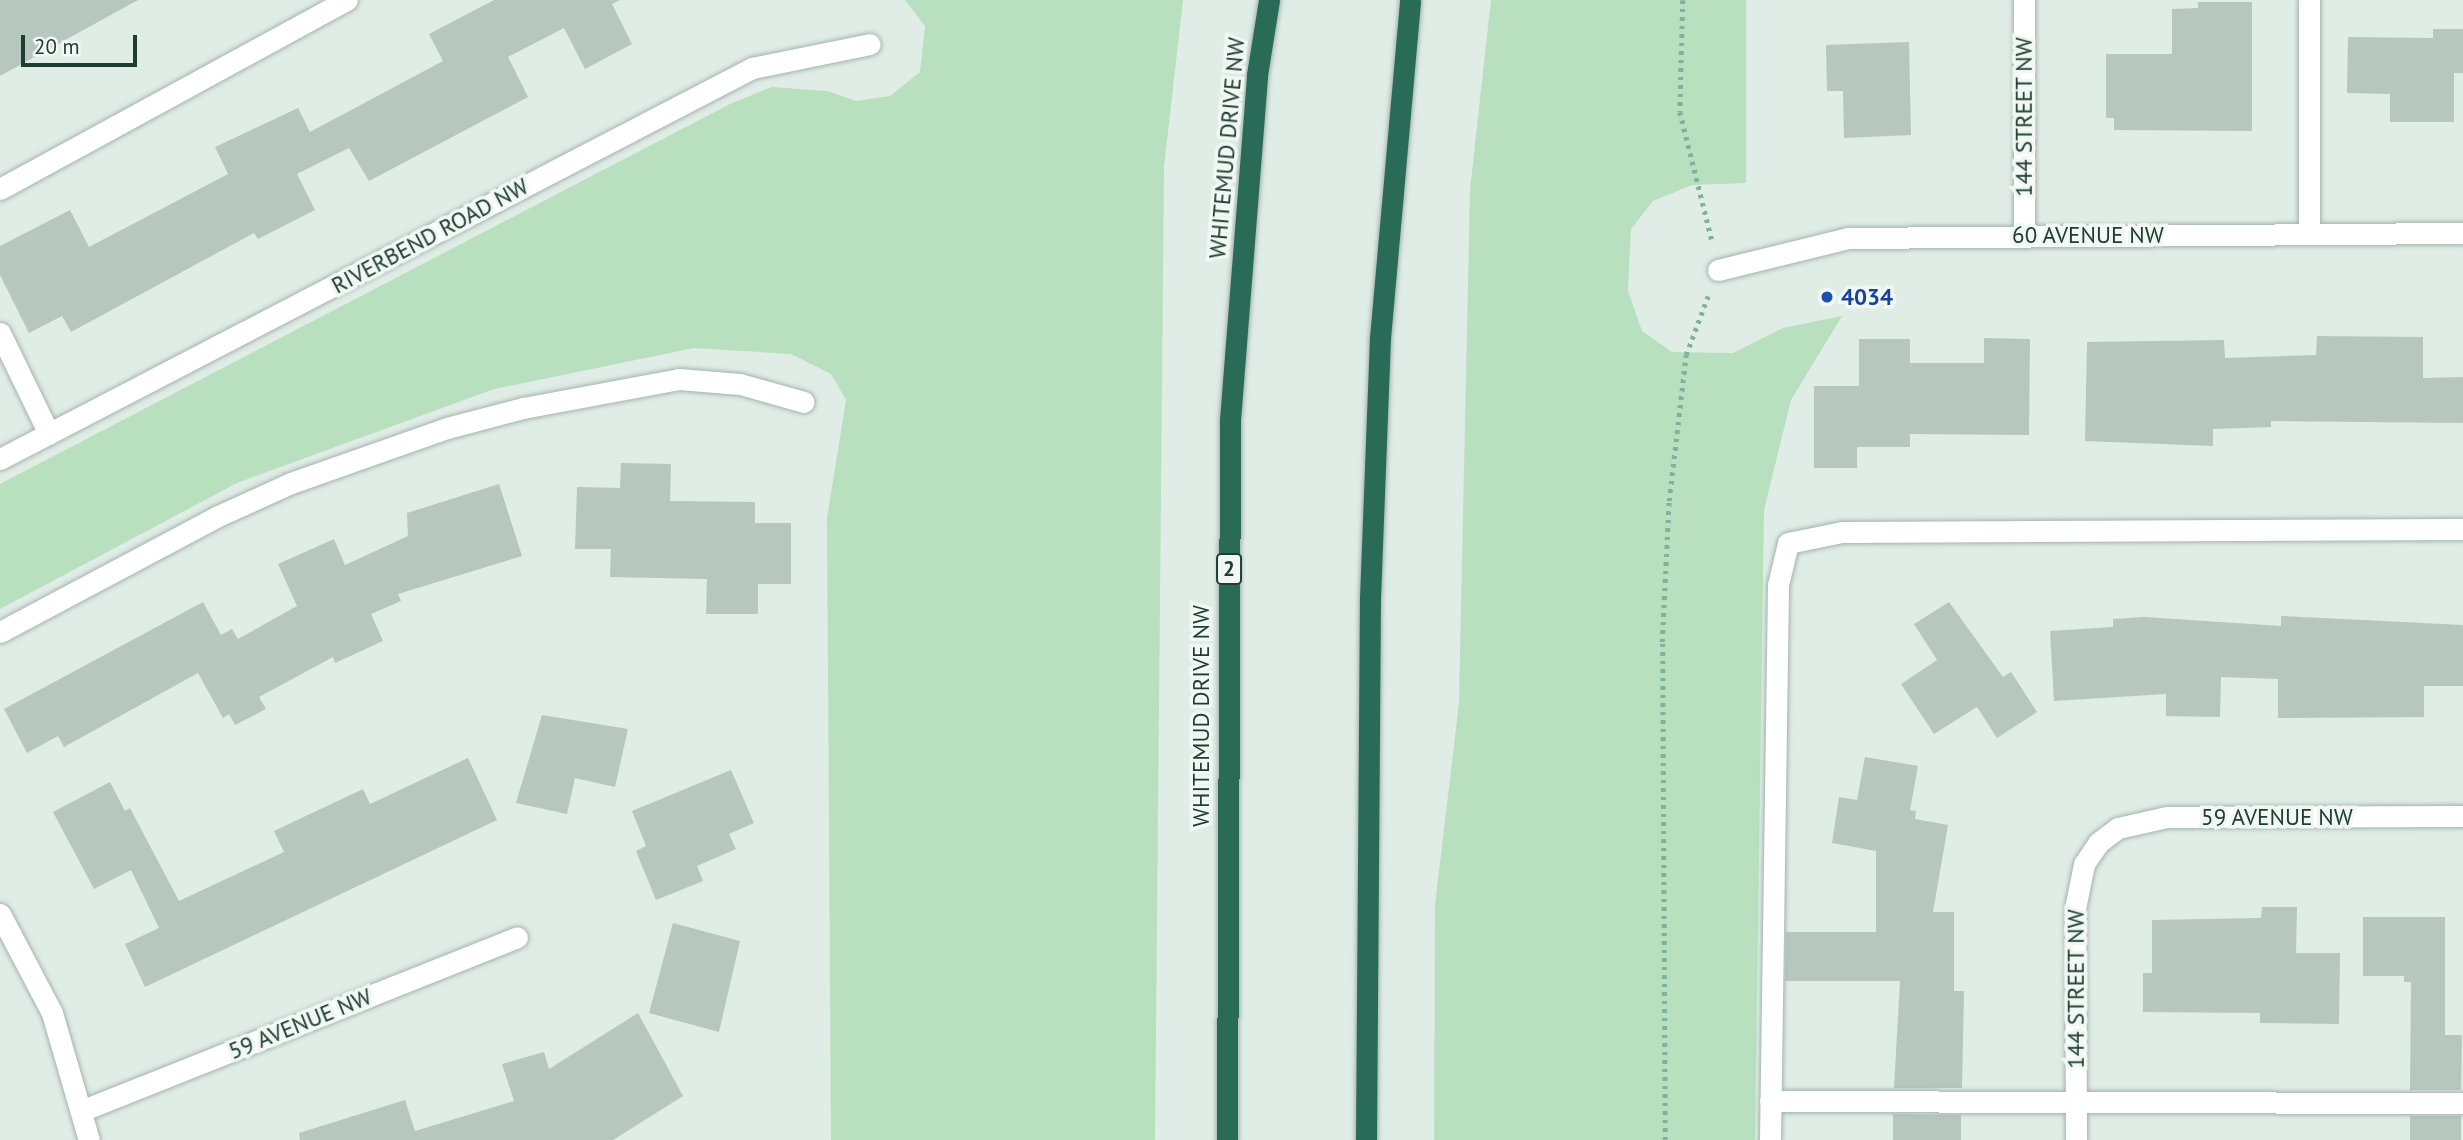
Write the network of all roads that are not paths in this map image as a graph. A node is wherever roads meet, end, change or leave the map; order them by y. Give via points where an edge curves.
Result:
1 (347, 0) edge
2 (1269, 0) edge
3 (1410, 0) edge
4 (2024, 0) edge
5 (2308, 0) edge
6 (870, 44) dead end
7 (0, 189) edge
8 (2463, 233) edge
9 (2024, 234) junction
10 (2308, 234) junction
11 (1718, 270) road end
12 (0, 333) edge
13 (803, 402) dead end
14 (49, 435) junction
15 (0, 459) edge
16 (2463, 529) edge
17 (0, 632) edge
18 (2463, 816) edge
19 (2098, 843) joint
20 (0, 914) edge
21 (517, 937) dead end
22 (1770, 1101) junction
23 (2463, 1103) edge
24 (2076, 1106) junction
25 (83, 1110) junction
26 (89, 1140) edge
27 (1227, 1140) edge
28 (1366, 1140) edge
29 (1770, 1140) edge
30 (2076, 1140) edge

1 - 7 street
2 - 27 highway, WHITEMUD DRIVE NW / 2 via 1257,75 1230,420
3 - 28 highway via 1380,338 1371,570
4 - 9 street, 144 STREET NW
5 - 10 street
6 - 14 street, RIVERBEND ROAD NW via 752,68
8 - 10 street, 60 AVENUE NW
9 - 10 street, 60 AVENUE NW
9 - 11 street, 60 AVENUE NW via 1823,240
12 - 14 street
13 - 17 street via 740,384 679,379 536,405 447,428 355,458 216,517
14 - 15 street, RIVERBEND ROAD NW
16 - 22 street via 1842,532 1788,543 1778,585
18 - 19 street, 59 AVENUE NW via 2167,817 2118,828
19 - 24 street, 144 STREET NW via 2077,886
20 - 25 street via 52,1013
21 - 25 street, 59 AVENUE NW
22 - 24 street
22 - 29 street
23 - 24 street
24 - 30 street, 144 STREET NW
25 - 26 street

